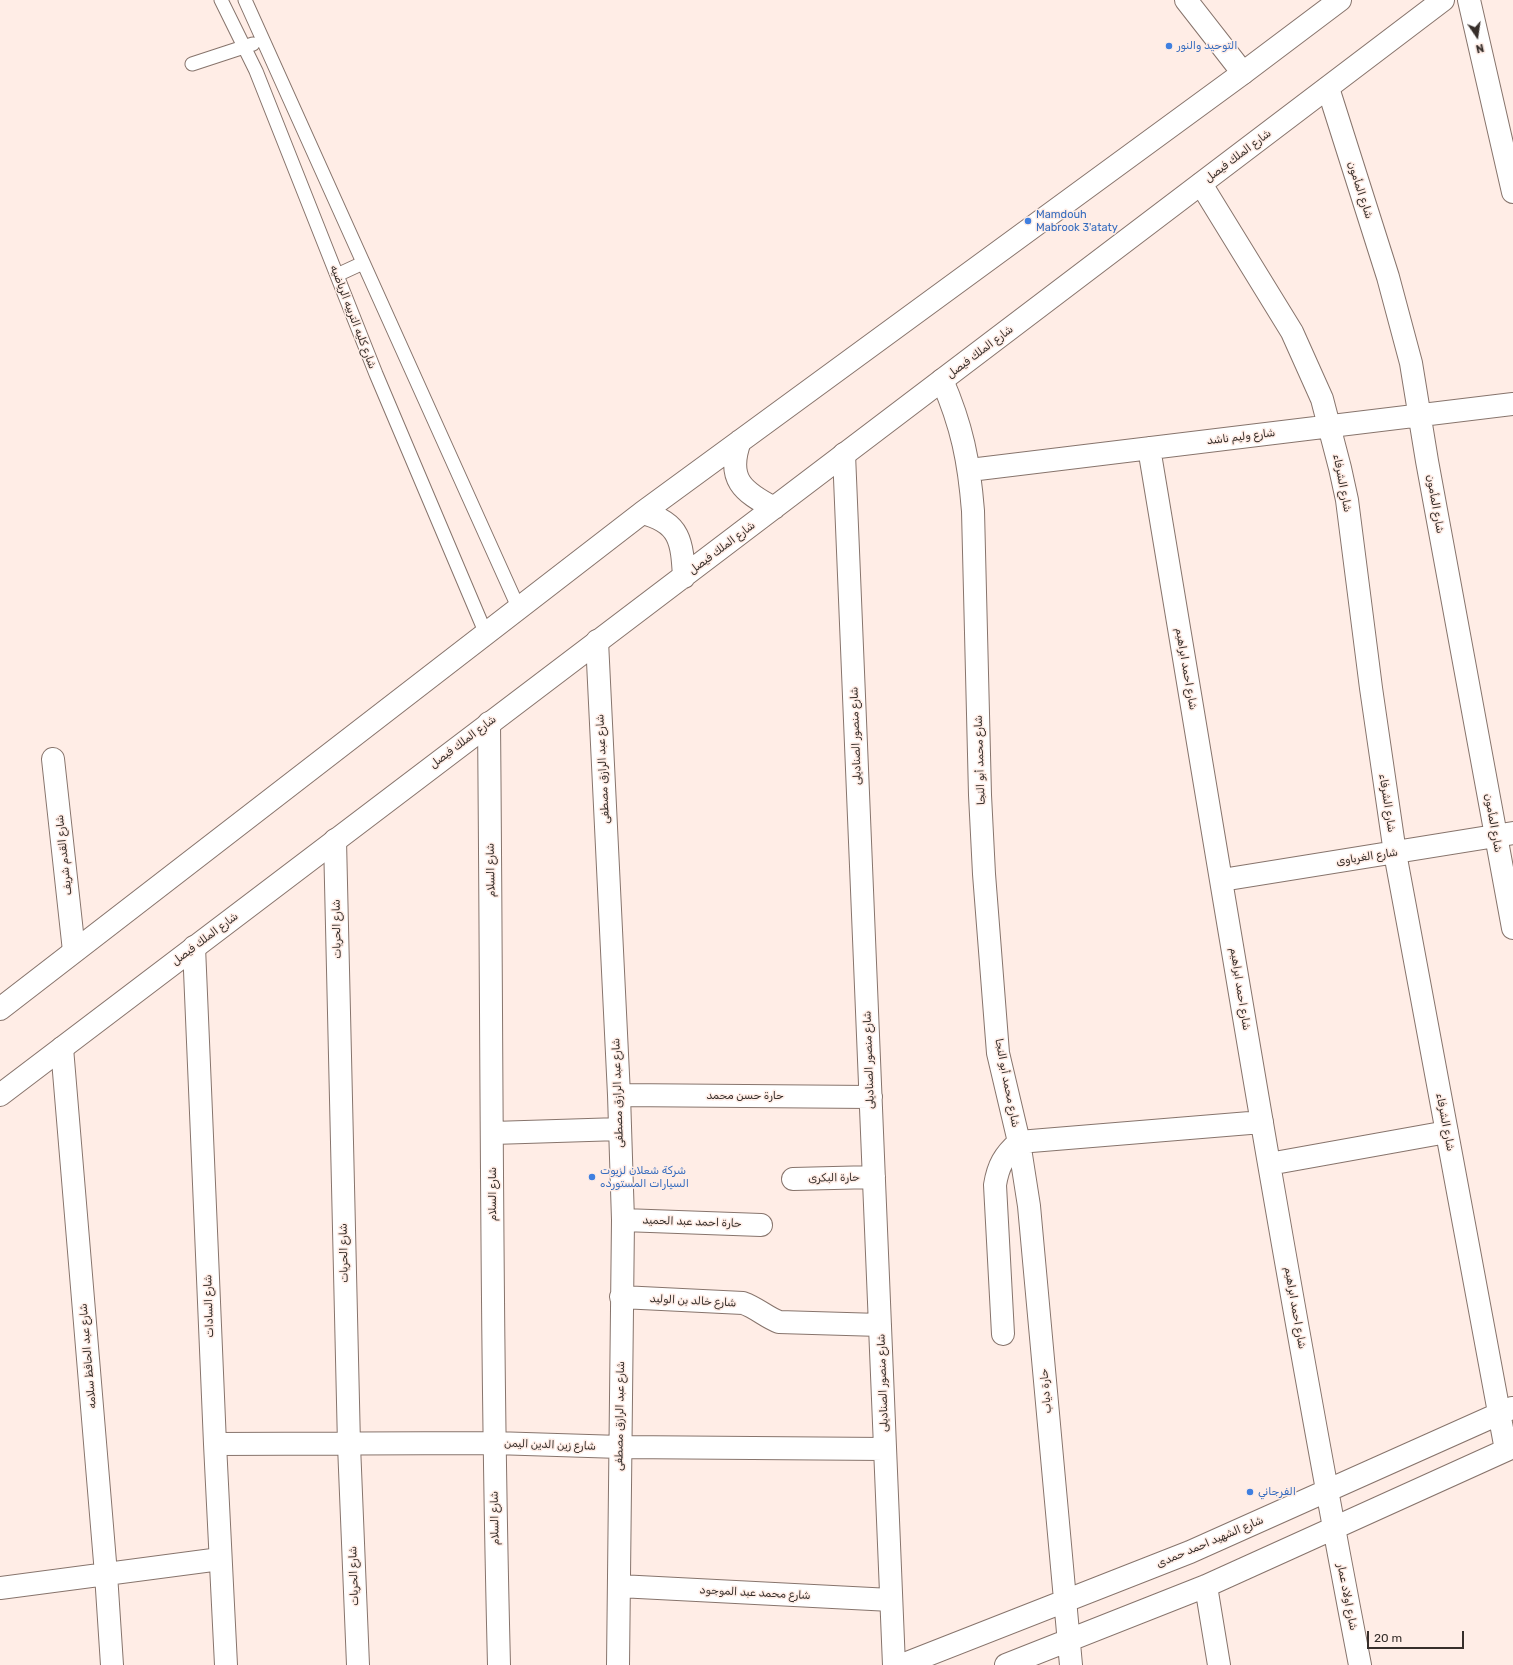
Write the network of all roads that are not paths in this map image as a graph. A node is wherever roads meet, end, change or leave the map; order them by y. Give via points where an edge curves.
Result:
1 (221, 0) edge
2 (245, 0) edge
3 (1186, 0) edge
4 (1340, 0) edge
5 (1443, 0) edge
6 (1469, 0) edge
7 (262, 40) junction
8 (245, 46) junction
9 (192, 64) dead end
10 (1243, 73) junction
11 (1328, 88) junction
12 (1201, 184) junction
13 (1513, 192) edge
14 (363, 263) junction
15 (337, 275) junction
16 (942, 380) junction
17 (1513, 404) edge
18 (1420, 417) junction
19 (1330, 426) junction
20 (740, 441) junction
21 (1148, 448) junction
22 (844, 454) junction
23 (970, 470) junction
24 (774, 508) junction
25 (642, 513) junction
26 (684, 577) junction
27 (519, 609) junction
28 (486, 634) junction
29 (597, 641) junction
30 (489, 722) junction
31 (53, 759) dead end
32 (1504, 835) edge
33 (334, 840) junction
34 (1395, 853) junction
35 (1222, 880) junction
36 (1513, 928) edge
37 (194, 947) junction
38 (74, 951) junction
39 (0, 1009) edge
40 (62, 1048) junction
41 (0, 1095) edge
42 (620, 1095) junction
43 (871, 1097) junction
44 (1262, 1122) junction
45 (620, 1129) junction
46 (1447, 1132) junction
47 (493, 1133) junction
48 (1019, 1142) junction
49 (1269, 1164) junction
50 (874, 1177) junction
51 (793, 1179) dead end
52 (623, 1220) junction
53 (761, 1224) dead end
54 (621, 1297) junction
55 (880, 1325) junction
56 (1003, 1334) dead end
57 (1506, 1410) edge
58 (494, 1443) junction
59 (215, 1444) junction
60 (349, 1445) junction
61 (620, 1447) junction
62 (1510, 1448) edge
63 (885, 1449) junction
64 (1327, 1490) junction
65 (1334, 1528) junction
66 (220, 1558) junction
67 (106, 1574) junction
68 (619, 1586) junction
69 (1206, 1586) junction
70 (0, 1588) edge
71 (891, 1600) junction
72 (1065, 1601) junction
73 (1068, 1640) junction
74 (112, 1665) edge
75 (226, 1665) edge
76 (358, 1665) edge
77 (499, 1665) edge
78 (618, 1665) edge
79 (894, 1665) edge
80 (902, 1665) edge
81 (1006, 1665) edge
82 (1071, 1665) edge
83 (1219, 1665) edge
84 (1360, 1665) edge

1 - 8 lane, شارع كليه التربيه الرياضيه
2 - 7 lane
3 - 10 street
4 - 10 street
5 - 11 street, شارع الملك فيصل
6 - 13 street
7 - 8 lane
7 - 14 lane
8 - 9 lane
8 - 15 lane, شارع كليه التربيه الرياضيه
10 - 20 street
11 - 12 street, شارع الملك فيصل
11 - 18 street, شارع المأمون via 1403,327
12 - 16 street, شارع الملك فيصل
12 - 19 street, شارع الشرفاء via 1292,332 1311,371
14 - 15 lane
14 - 27 lane
15 - 28 lane, شارع كليه التربيه الرياضيه
16 - 22 street, شارع الملك فيصل
16 - 23 street, شارع محمد أبو النجا via 955,410
17 - 18 street, شارع وليم ناشد
18 - 19 street, شارع وليم ناشد
18 - 32 street, شارع المأمون
19 - 21 street, شارع وليم ناشد
19 - 34 street, شارع الشرفاء via 1347,500 1370,688
20 - 24 street via 735,468 739,480 747,492
20 - 25 street
21 - 23 street, شارع وليم ناشد
21 - 35 street, شارع احمد ابراهيم
22 - 24 street, شارع الملك فيصل
22 - 43 street, شارع منصور الصناديلى
23 - 48 street, شارع محمد أبو النجا via 984,874 998,1053
24 - 26 street, شارع الملك فيصل
25 - 26 street via 656,516 668,523 677,533 682,546
25 - 27 street
26 - 29 street, شارع الملك فيصل
27 - 28 street
28 - 38 street
29 - 30 street, شارع الملك فيصل
29 - 42 street, شارع عبد الرازق مصطفى
30 - 33 street, شارع الملك فيصل
30 - 47 street, شارع السلام
31 - 38 street, شارع القدم شريف
32 - 34 street, شارع الغرباوى
32 - 36 street, شارع المأمون
33 - 37 street, شارع الملك فيصل
33 - 60 street, شارع الحريات
34 - 35 street, شارع الغرباوى
34 - 46 street, شارع الشرفاء
35 - 44 street, شارع احمد ابراهيم
37 - 40 street, شارع الملك فيصل
37 - 59 street, شارع السادات
38 - 39 street
40 - 41 street, شارع الملك فيصل
40 - 67 street, شارع عبد الحافظ سلامه
42 - 43 street, حارة حسن محمد
42 - 45 street, شارع عبد الرازق مصطفى
43 - 50 street, شارع منصور الصناديلى
44 - 48 street
44 - 49 street, شارع احمد ابراهيم
45 - 47 street
45 - 52 street, شارع عبد الرازق مصطفى
46 - 49 street
46 - 57 street, شارع الشرفاء
47 - 58 street, شارع السلام
48 - 56 street via 1003,1159 995,1185
48 - 72 street, حارة دياب via 1032,1237
49 - 64 street, شارع احمد ابراهيم
50 - 51 street, حارة البكرى
50 - 55 street, شارع منصور الصناديلى
52 - 53 street, حارة احمد عبد الحميد
52 - 54 street, شارع عبد الرازق مصطفى
54 - 55 street, شارع خالد بن الوليد via 743,1303 779,1322
54 - 61 street, شارع عبد الرازق مصطفى
55 - 63 street, شارع منصور الصناديلى
57 - 62 street, شارع الشرفاء
57 - 64 street, شارع الشهيد احمد حمدى
58 - 60 street, شارع زين الدين اليمن
58 - 61 street, شارع زين الدين اليمن
58 - 77 street, شارع السلام
59 - 60 street, شارع زين الدين اليمن
59 - 66 street, شارع السادات
60 - 76 street, شارع الحريات
61 - 63 street, شارع زين الدين اليمن
61 - 68 street, شارع عبد الرازق مصطفى
62 - 65 street
63 - 71 street, شارع منصور الصناديلى
64 - 65 street, شارع احمد ابراهيم
64 - 72 street, شارع الشهيد احمد حمدى via 1190,1552
65 - 69 street
65 - 84 street, شارع اولاد عمار
66 - 67 street
66 - 75 street, شارع السادات
67 - 70 street
67 - 74 street, شارع عبد الحافظ سلامه
68 - 71 street, شارع محمد عبد الموجود
68 - 78 street, شارع عبد الرازق مصطفى
69 - 73 street
69 - 83 street
71 - 79 street, شارع منصور الصناديلى
72 - 73 street, حارة دياب
72 - 80 street, شارع الشهيد احمد حمدى
73 - 81 street
73 - 82 street, حارة دياب

